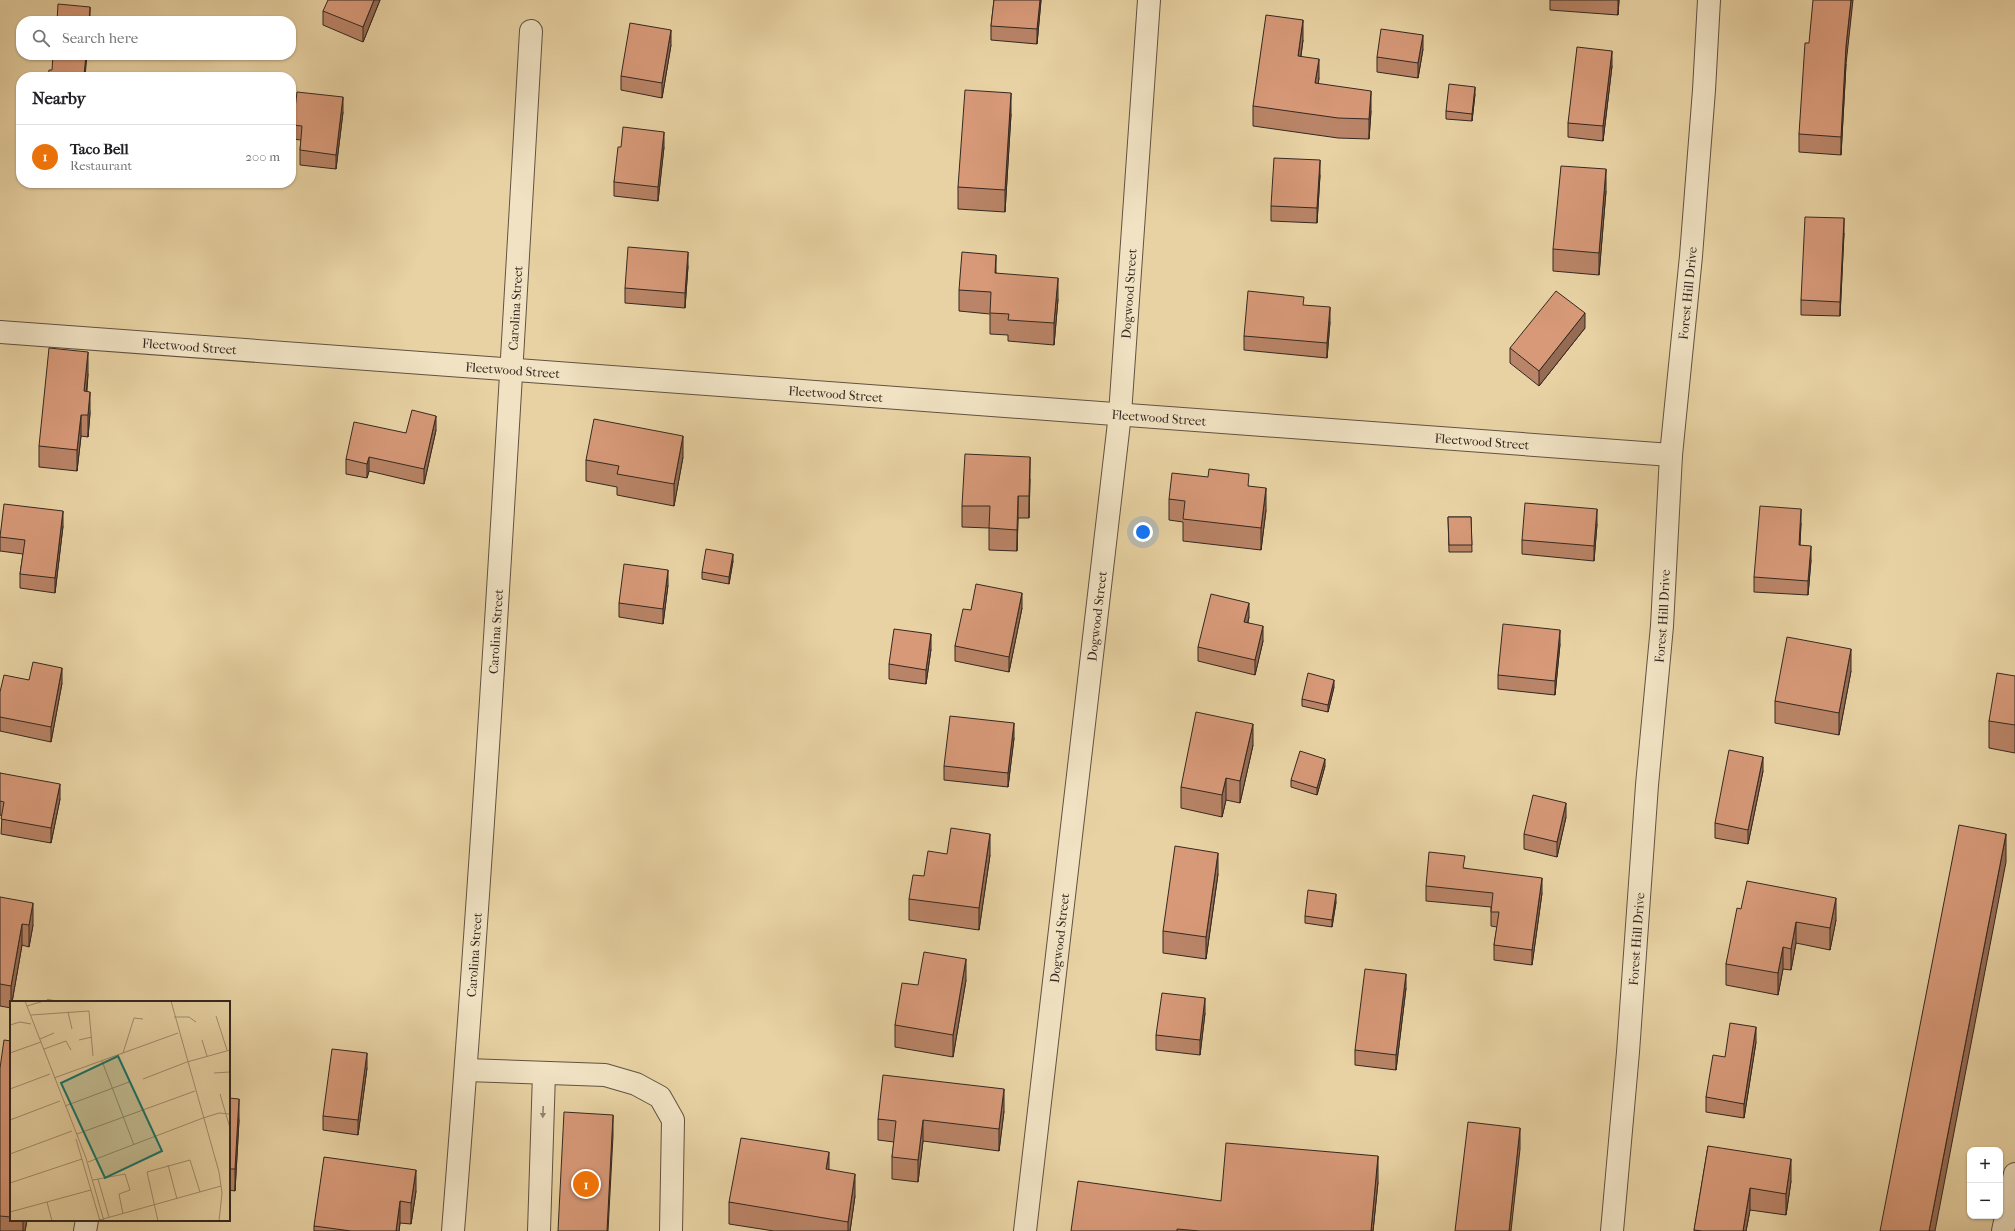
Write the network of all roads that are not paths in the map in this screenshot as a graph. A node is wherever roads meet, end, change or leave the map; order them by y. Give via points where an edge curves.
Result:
1 (1149, 0) edge
2 (1709, 0) edge
3 (531, 32) dead end
4 (0, 332) edge
5 (512, 370) junction
6 (1120, 414) junction
7 (1671, 455) junction
8 (466, 1070) junction
9 (544, 1073) junction
10 (2015, 1174) edge
11 (87, 1221) edge
12 (85, 1231) edge
13 (452, 1231) edge
14 (539, 1231) edge
15 (671, 1231) edge
16 (1025, 1231) edge
17 (1612, 1231) edge
18 (2002, 1231) edge

1 - 6 street, Dogwood Street
2 - 7 street, Forest Hill Drive via 1691,256
3 - 5 street, Carolina Street
4 - 5 street, Fleetwood Street
5 - 6 street, Fleetwood Street
5 - 8 street, Carolina Street
6 - 7 street, Fleetwood Street
6 - 16 street, Dogwood Street
7 - 17 street, Forest Hill Drive via 1662,626 1647,777 1628,1052
8 - 9 street
8 - 13 street, Carolina Street
9 -> 14 street
9 - 15 street via 604,1075 636,1084 660,1097 673,1120
10 - 18 street
11 - 12 street

